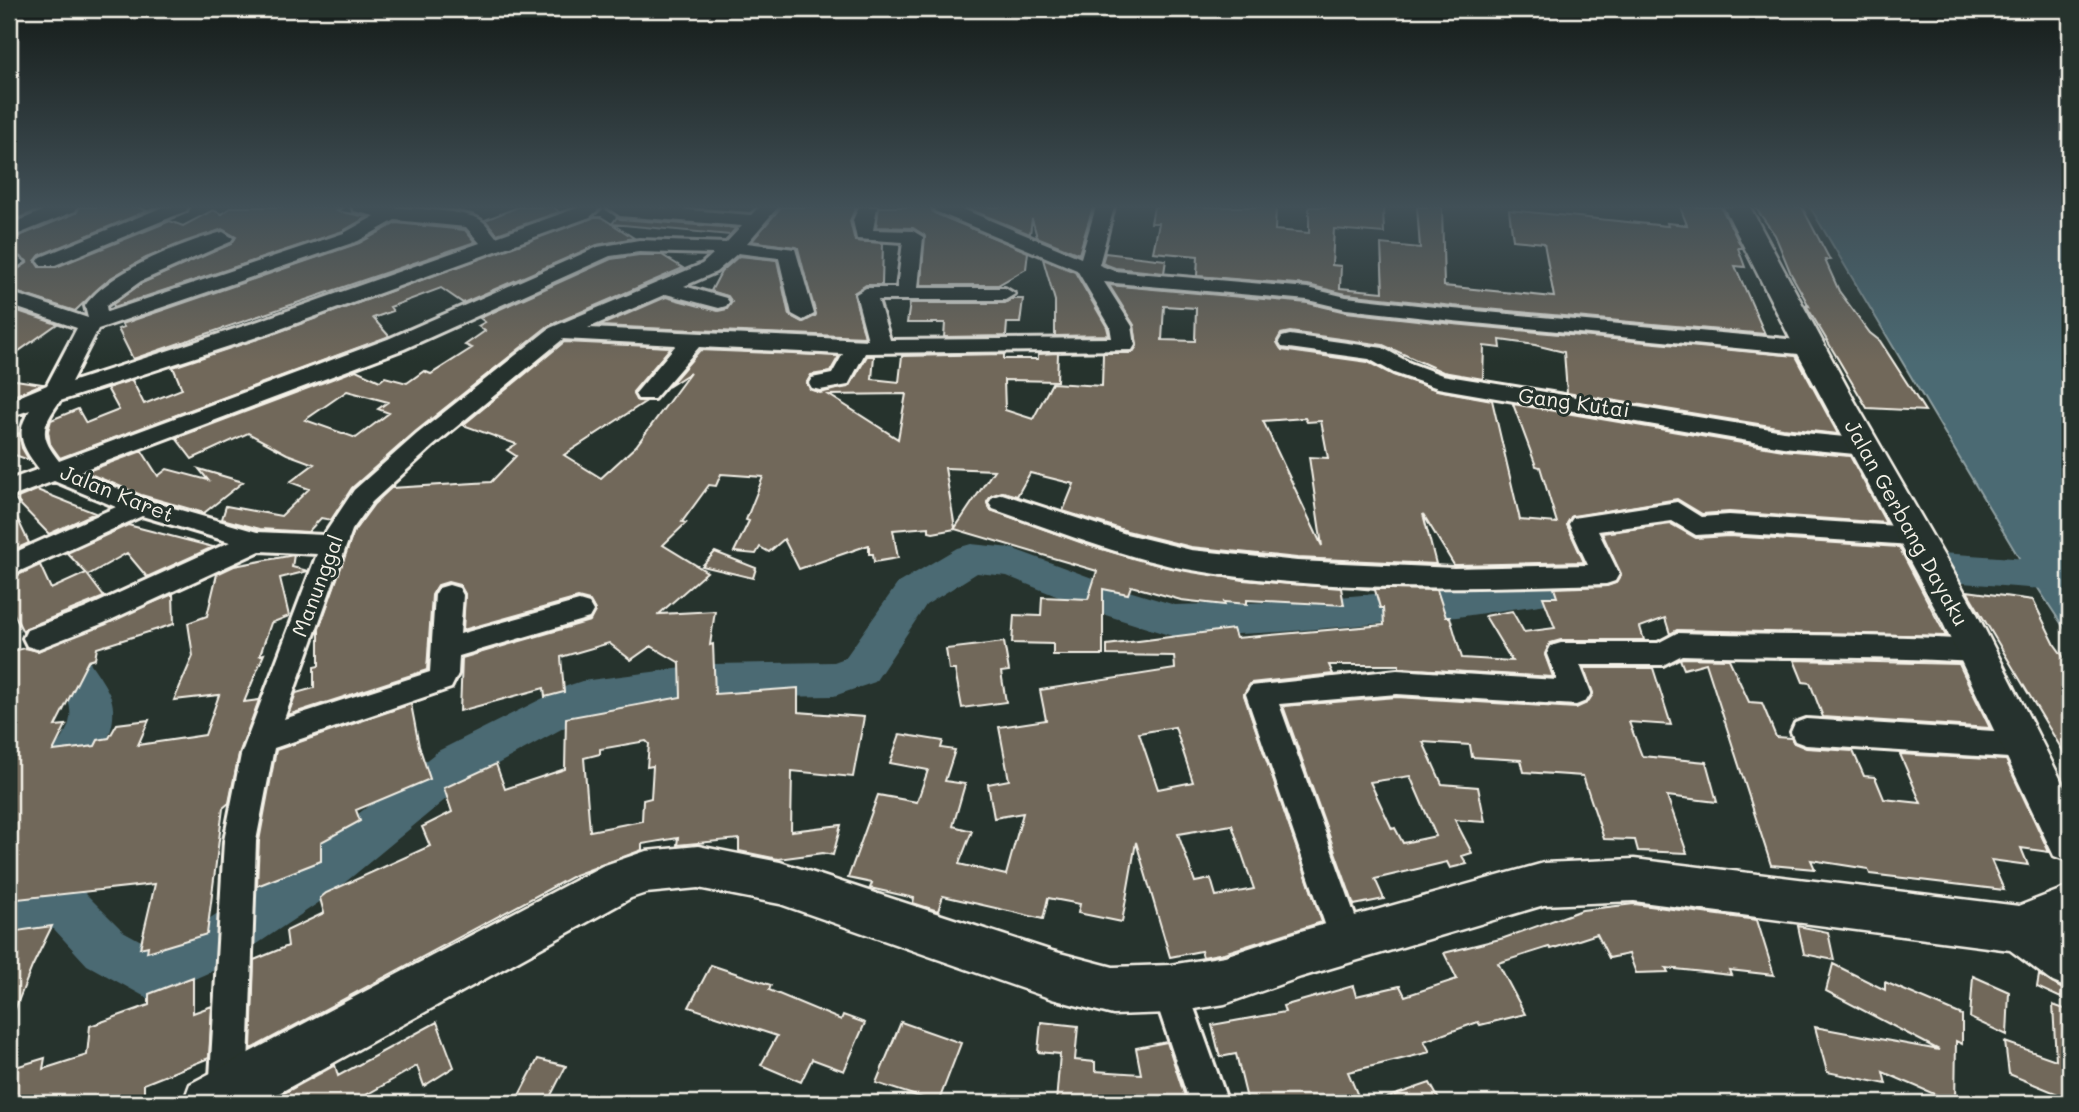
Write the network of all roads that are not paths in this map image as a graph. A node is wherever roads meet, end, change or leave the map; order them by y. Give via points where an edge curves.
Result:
1 (53, 259) edge
2 (175, 259) edge
3 (286, 259) edge
4 (453, 259) edge
5 (587, 259) edge
6 (719, 259) edge
7 (789, 259) edge
8 (911, 259) edge
9 (1063, 259) edge
10 (1090, 259) edge
11 (1764, 259) edge
12 (48, 261) dead end
13 (1087, 269) junction
14 (663, 287) junction
15 (907, 294) junction
16 (1005, 294) dead end
17 (9, 298) edge
18 (719, 302) dead end
19 (803, 314) dead end
20 (94, 324) junction
21 (558, 332) junction
22 (693, 340) junction
23 (1290, 342) dead end
24 (856, 347) junction
25 (881, 347) junction
26 (1810, 348) junction
27 (820, 383) dead end
28 (54, 393) junction
29 (646, 394) dead end
30 (9, 410) edge
31 (1865, 447) junction
32 (54, 472) junction
33 (9, 489) edge
34 (1002, 503) dead end
35 (139, 508) junction
36 (257, 541) junction
37 (1915, 541) junction
38 (331, 545) junction
39 (9, 566) edge
40 (449, 595) dead end
41 (579, 611) dead end
42 (37, 638) dead end
43 (446, 649) junction
44 (1976, 650) junction
45 (1806, 733) dead end
46 (262, 739) junction
47 (2025, 746) junction
48 (2070, 842) edge
49 (2070, 908) edge
50 (2019, 929) junction
51 (1347, 941) junction
52 (2070, 965) edge
53 (1170, 989) junction
54 (219, 1099) edge
55 (1209, 1103) edge

1 - 12 street
2 - 20 street, Jalan Karet via 107,292 94,306
3 - 20 street
4 - 28 street via 261,328
5 - 32 street via 396,344
6 - 14 street, Manunggal
7 - 19 street
8 - 15 street
9 - 13 street
10 - 13 street
11 - 26 highway, Jalan Gerbang Dayaku
13 - 25 street via 1125,333 1122,346
13 - 26 street via 1110,277 1308,294 1453,315
14 - 18 street
14 - 21 street, Manunggal
15 - 16 street
15 - 25 street via 865,295
17 - 20 street
20 - 28 street, Jalan Karet
21 - 22 street
21 - 38 street, Manunggal via 363,496
22 - 24 street
22 - 29 street
23 - 31 street, Gang Kutai via 1375,353 1402,369 1438,381 1783,439
24 - 25 street
24 - 27 street via 840,380
26 - 31 highway, Jalan Gerbang Dayaku
28 - 30 street
28 - 32 street, Jalan Karet via 32,433 33,444
31 - 37 highway, Jalan Gerbang Dayaku
32 - 33 street
32 - 35 street, Jalan Karet
34 - 37 street via 1191,560 1297,571 1454,578 1606,574 1582,524 1677,511 1696,526 1729,524
35 - 36 street, Jalan Karet
35 - 39 street
36 - 38 street, Jalan Karet
36 - 42 street
37 - 44 highway, Jalan Gerbang Dayaku
38 - 46 street, Manunggal
40 - 43 street
41 - 43 street
43 - 46 street via 444,674 438,682
44 - 47 highway, Jalan Gerbang Dayaku
44 - 51 street via 1677,644 1663,654 1562,654 1576,693 1397,682 1261,694
45 - 47 street
46 - 54 street, Manunggal via 240,841 235,948
47 - 48 highway, Jalan Gerbang Dayaku
49 - 50 highway
50 - 51 highway via 1634,880 1589,880 1544,884
50 - 52 highway
51 - 53 highway via 1225,980
53 - 54 highway via 1112,990 1052,975 780,883 698,867 670,869 618,881
53 - 55 street

